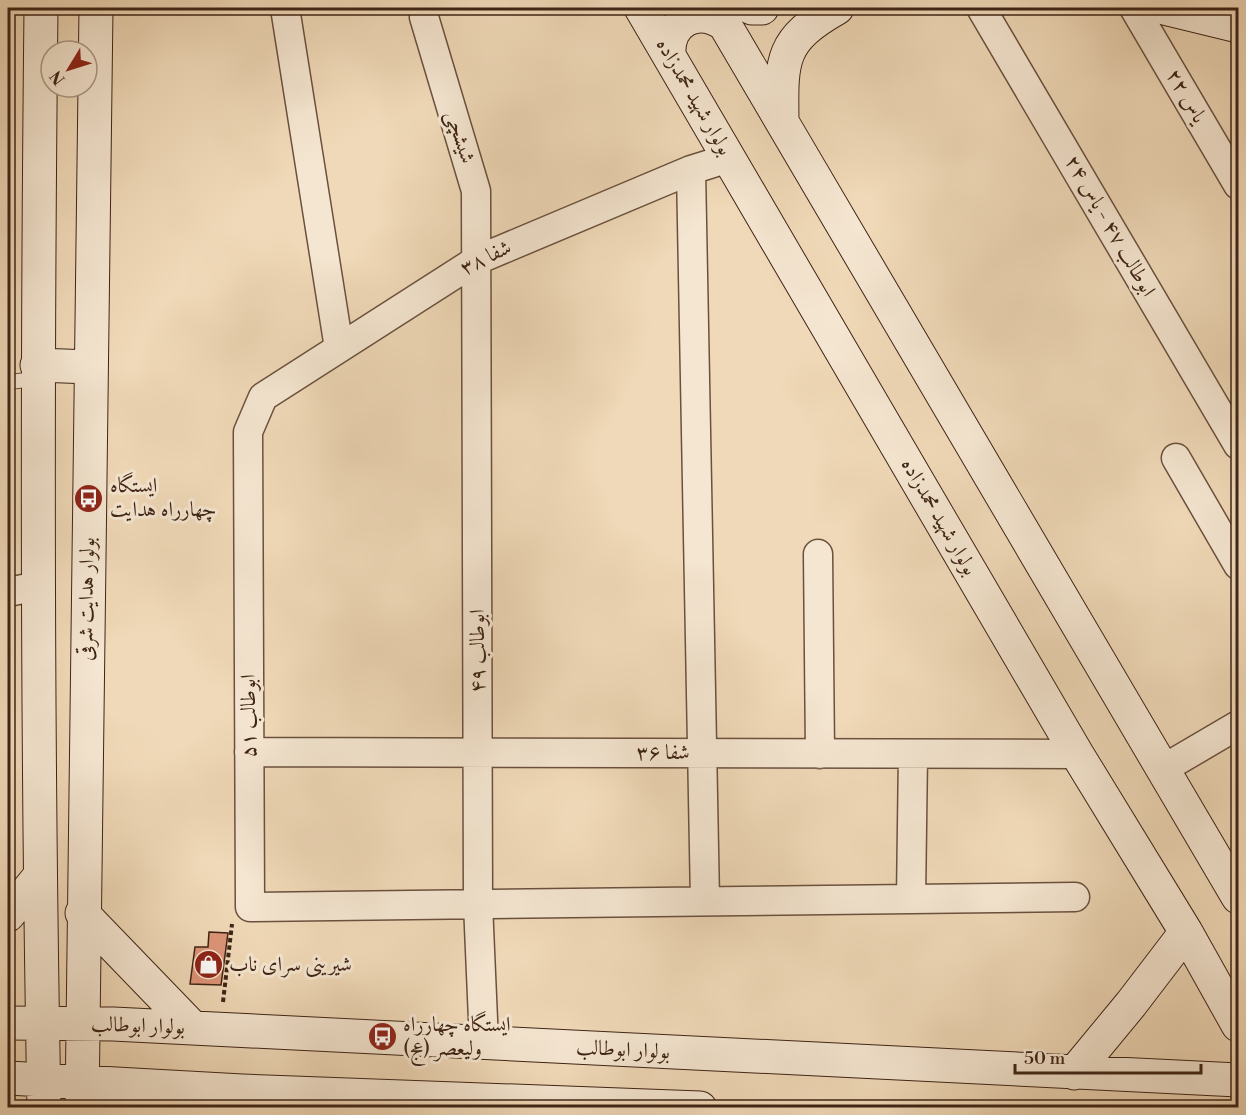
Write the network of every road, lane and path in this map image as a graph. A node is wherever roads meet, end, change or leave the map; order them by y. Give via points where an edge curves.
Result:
1 (41, 8) edge
2 (96, 8) edge
3 (285, 8) edge
4 (641, 8) edge
5 (752, 8) edge
6 (762, 8) edge
7 (837, 8) edge
8 (981, 8) edge
9 (1134, 8) edge
10 (1164, 8) edge
11 (719, 16) edge
12 (424, 17) dead end
13 (1239, 26) edge
14 (669, 55) junction
15 (782, 122) junction
16 (729, 158) junction
17 (692, 171) junction
18 (1239, 185) edge
19 (477, 260) junction
20 (339, 348) junction
21 (91, 367) junction
22 (27, 375) edge
23 (263, 397) joint
24 (1239, 445) edge
25 (1176, 458) dead end
26 (818, 554) dead end
27 (1239, 565) edge
28 (23, 589) edge
29 (1239, 725) edge
30 (249, 752) junction
31 (478, 753) junction
32 (702, 753) junction
33 (820, 754) junction
34 (913, 754) junction
35 (1077, 754) junction
36 (1163, 769) junction
37 (39, 877) junction
38 (1075, 897) dead end
39 (1239, 897) edge
40 (911, 899) junction
41 (705, 901) junction
42 (478, 904) junction
43 (250, 907) junction
44 (82, 912) junction
45 (8, 915) edge
46 (1186, 932) junction
47 (42, 1022) junction
48 (8, 1023) edge
49 (82, 1024) junction
50 (1239, 1025) edge
51 (207, 1029) junction
52 (484, 1043) junction
53 (1074, 1073) junction
54 (8, 1078) edge
55 (1239, 1080) edge
56 (44, 1094) edge
57 (82, 1095) edge
58 (199, 1098) edge
59 (243, 1099) edge
60 (449, 1103) edge
61 (667, 1107) edge
62 (700, 1107) edge

1 - 22 main road
2 - 21 main road, بولوار هدایت شرقی
3 - 20 street
4 - 14 main road, بولوار شهید محمدزاده
5 - 6 main road
7 - 15 main road via 814,21 792,42 781,71
8 - 24 street, ابوطالب ۴۷ - یاس ۲۴
9 - 18 street, یاس ۲۲
10 - 13 main road
11 - 14 main road via 685,19 671,35
11 - 15 main road
12 - 19 street, شیشچی via 477,191
14 - 16 main road, بولوار شهید محمدزاده
15 - 36 main road
16 - 17 street, شفا ۳۸
16 - 35 main road, بولوار شهید محمدزاده
17 - 19 street, شفا ۳۸
17 - 32 street
19 - 20 street, شفا ۳۸
19 - 31 street, ابوطالب ۴۹
20 - 23 street, شفا ۳۸
21 - 22 main road
21 - 44 main road, بولوار هدایت شرقی
22 - 28 main road
23 - 30 street, ابوطالب ۵۱ via 248,432
25 - 27 street
26 - 33 street
28 - 37 main road
29 - 36 street
30 - 31 street, شفا ۳۶
30 - 43 street, ابوطالب ۵۱
31 - 32 street, شفا ۳۶
31 - 42 street, ابوطالب ۴۹
32 - 33 street, شفا ۳۶
32 - 41 street
33 - 34 street, شفا ۳۶
34 - 35 street, شفا ۳۶
34 - 40 street
35 - 46 main road, بولوار شهید محمدزاده
36 - 39 main road
37 - 45 main road
37 - 47 main road
38 - 40 street
40 - 41 street
41 - 42 street
42 - 43 street
42 - 52 street, ابوطالب ۴۹
43 - 51 path via 231,925
44 - 49 main road, بولوار هدایت شرقی
44 - 51 main road
46 - 50 main road, بولوار شهید محمدزاده
46 - 53 main road
47 - 48 main road, بولوار ابوطالب
47 - 49 main road, بولوار ابوطالب
47 - 56 main road
49 - 51 main road, بولوار ابوطالب
49 - 57 main road, بولوار هدایت شرقی
51 - 52 main road, بولوار ابوطالب
52 - 53 main road, بولوار ابوطالب
53 - 55 main road, بولوار ابوطالب
54 - 56 main road
56 - 57 main road
57 - 58 main road
58 - 59 main road
59 - 60 main road
60 - 61 main road
61 - 62 main road

